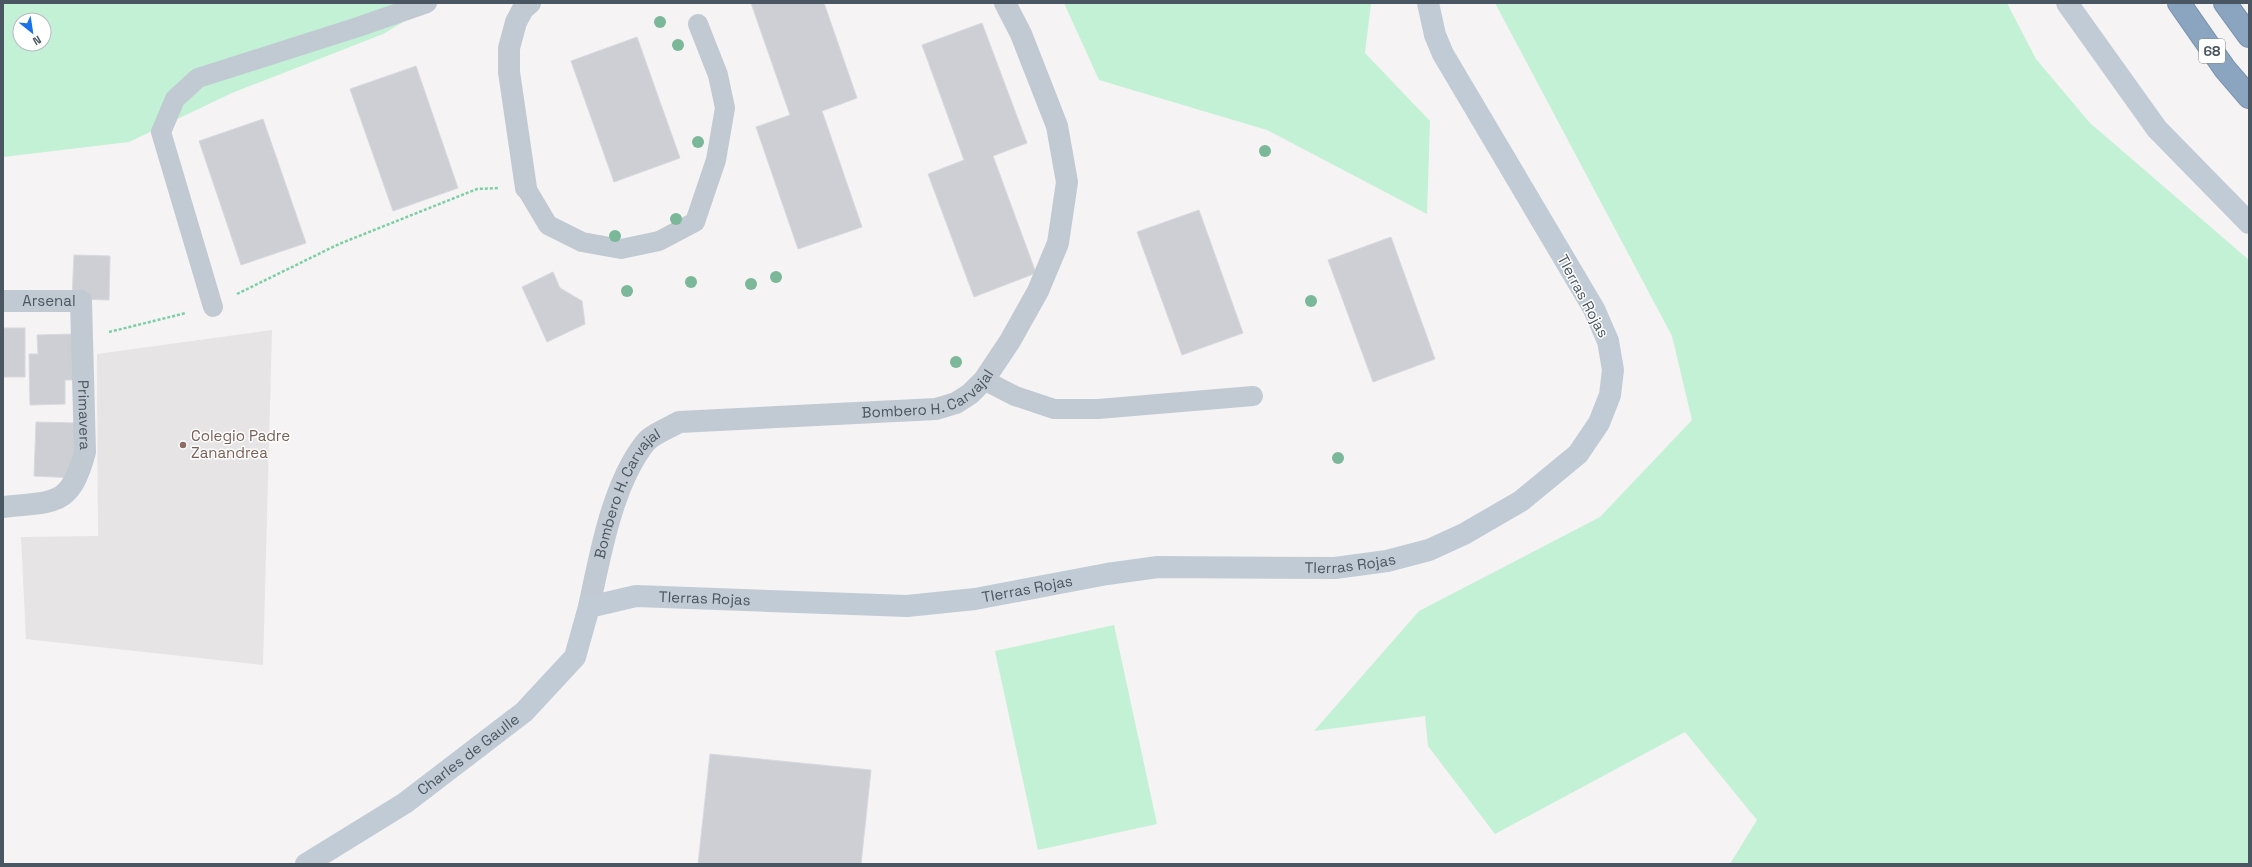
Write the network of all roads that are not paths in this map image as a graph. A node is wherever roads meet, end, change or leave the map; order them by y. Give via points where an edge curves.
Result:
1 (427, 3) edge
2 (1005, 3) edge
3 (1428, 3) edge
4 (2067, 3) edge
5 (2179, 3) edge
6 (2225, 3) edge
7 (524, 5) edge
8 (698, 24) dead end
9 (2249, 36) edge
10 (2249, 97) edge
11 (526, 188) joint
12 (2249, 223) edge
13 (3, 300) edge
14 (212, 306) road end
15 (81, 339) joint
16 (984, 380) junction
17 (1253, 396) dead end
18 (3, 507) edge
19 (589, 607) junction
20 (306, 864) edge

1 - 14 lane via 358,28 198,78 175,99 162,132
2 - 16 street, Bombero H. Carvajal via 1021,34 1057,126 1067,182 1058,243 1041,284 1010,341
3 - 19 street, TIerras Rojas via 1435,35 1443,54 1594,309 1608,341 1613,370 1610,396 1599,423 1578,454 1521,500 1464,534 1429,550 1387,561 1335,568 1158,568 1107,574 974,599 908,606 636,596
4 - 12 street via 2157,129
5 - 10 highway, 68 via 2225,69
6 - 9 highway, 68
7 - 11 street via 509,48 509,72
8 - 11 lane via 718,75 725,108 716,160 695,222 659,241 621,249 582,242 548,225
13 - 15 street, Arsenal via 81,301
15 - 18 street, Primavera via 85,452 80,473 71,489 62,497
16 - 17 lane via 1015,396 1054,409 1106,409
16 - 19 street, Bombero H. Carvajal via 956,403 936,409 679,422 646,442 628,471 608,525
19 - 20 street, Charles de Gaulle via 575,657 524,712 405,802

